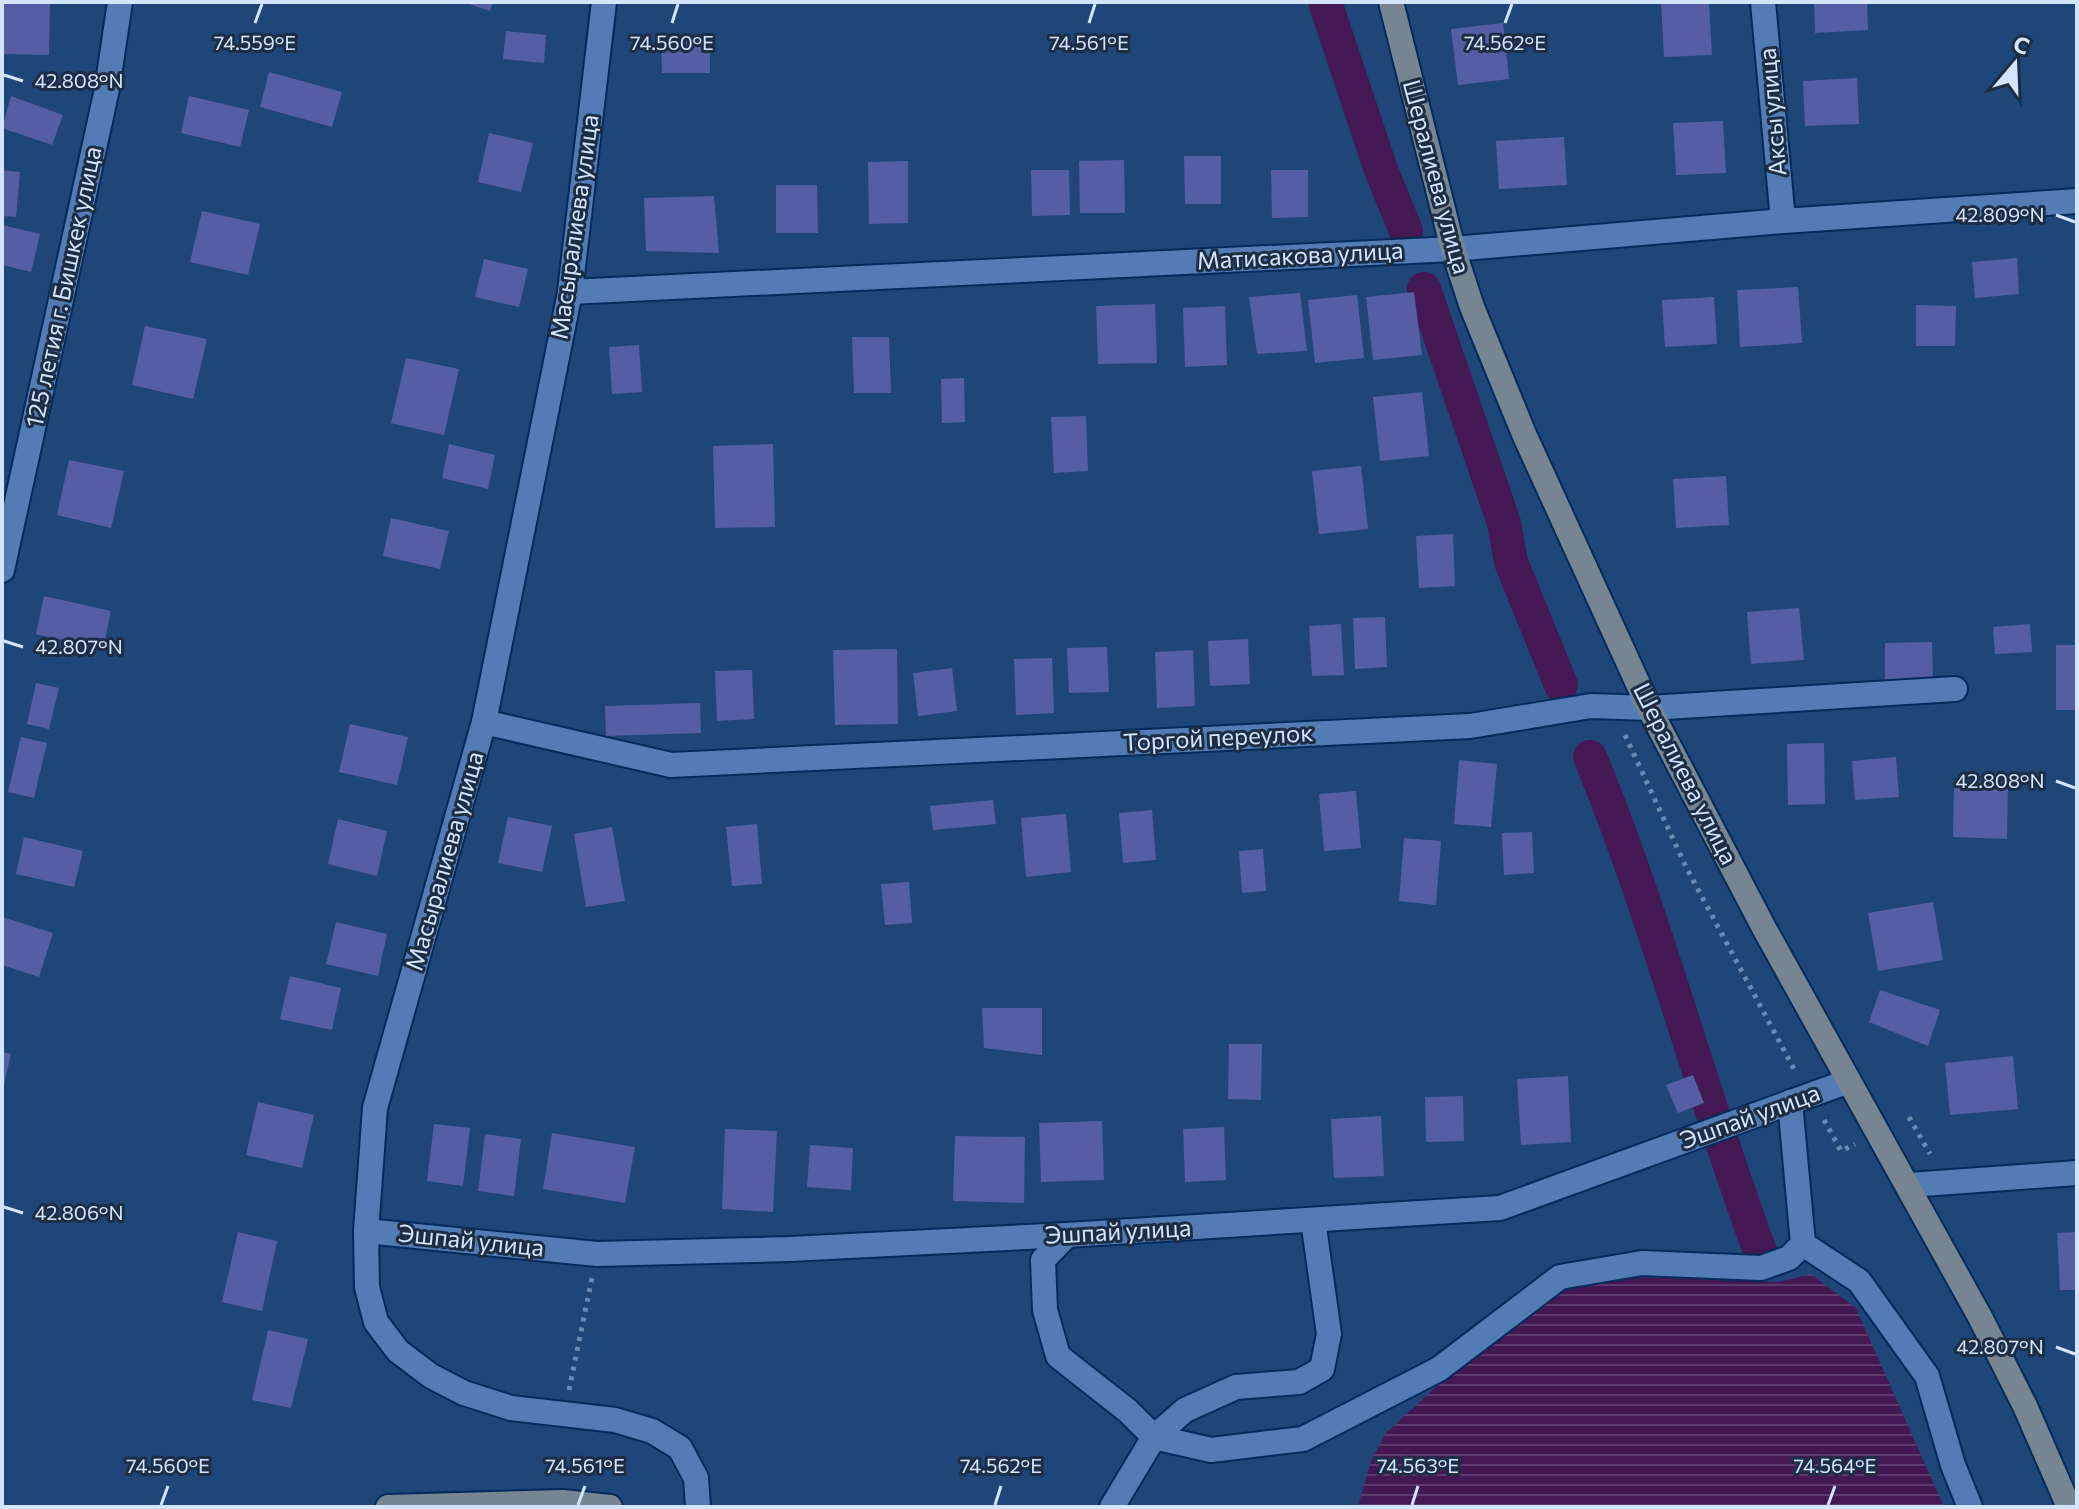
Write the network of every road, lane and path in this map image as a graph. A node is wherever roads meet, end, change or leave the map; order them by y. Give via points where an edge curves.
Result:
1 (120, 2) edge
2 (604, 2) edge
3 (1391, 2) edge
4 (1763, 2) edge
5 (2077, 201) edge
6 (1783, 221) junction
7 (1453, 249) junction
8 (570, 292) junction
9 (2, 570) edge
10 (1955, 689) dead end
11 (1649, 708) junction
12 (484, 722) junction
13 (1621, 728) dead end
14 (1794, 1069) dead end
15 (1849, 1081) junction
16 (1790, 1102) junction
17 (1909, 1117) dead end
18 (1823, 1118) dead end
19 (1855, 1144) dead end
20 (1930, 1154) dead end
21 (2077, 1173) edge
22 (1909, 1185) junction
23 (1313, 1220) junction
24 (366, 1231) junction
25 (1067, 1235) junction
26 (1803, 1244) junction
27 (597, 1254) junction
28 (564, 1412) junction
29 (1154, 1437) junction
30 (388, 1507) edge
31 (610, 1507) edge
32 (698, 1507) edge
33 (1112, 1507) edge
34 (1970, 1507) edge
35 (2069, 1507) edge

1 - 9 street, 125 летия г. Бишкек улица via 107,89
2 - 8 street, Масыралиева улица
3 - 7 street, Шералиева улица
4 - 6 street, Аксы улица
5 - 6 street, Матисакова улица
6 - 7 street, Матисакова улица
7 - 8 street, Матисакова улица
7 - 11 street, Шералиева улица via 1524,434
8 - 12 street, Масыралиева улица
10 - 11 street, Торгой переулок
11 - 12 street, Торгой переулок via 1591,706 1470,726 671,765
11 - 15 street, Шералиева улица
12 - 24 street, Масыралиева улица via 375,1108
13 - 14 path via 1686,867
15 - 16 street, Эшпай улица
15 - 22 street, Шералиева улица
16 - 23 street, Эшпай улица via 1500,1208
16 - 26 street
17 - 20 path
18 - 19 path via 1841,1151
21 - 22 street
22 - 35 street, Шералиева улица via 2000,1355
23 - 25 street, Эшпай улица
23 - 29 street via 1329,1334 1322,1369 1299,1382 1236,1387 1185,1410
24 - 27 street, Эшпай улица
24 - 28 street, Масыралиева улица via 367,1287 376,1322 398,1351 464,1393 511,1408
25 - 27 street, Эшпай улица
25 - 29 street via 1043,1260 1045,1310 1058,1356
26 - 29 street via 1789,1258 1761,1268 1642,1263 1560,1277 1439,1369 1303,1439 1211,1450
26 - 34 street via 1859,1281 1927,1376
27 - 28 path
28 - 32 street, Масыралиева улица via 640,1427 680,1448 696,1478
29 - 33 street
30 - 31 street via 563,1502

